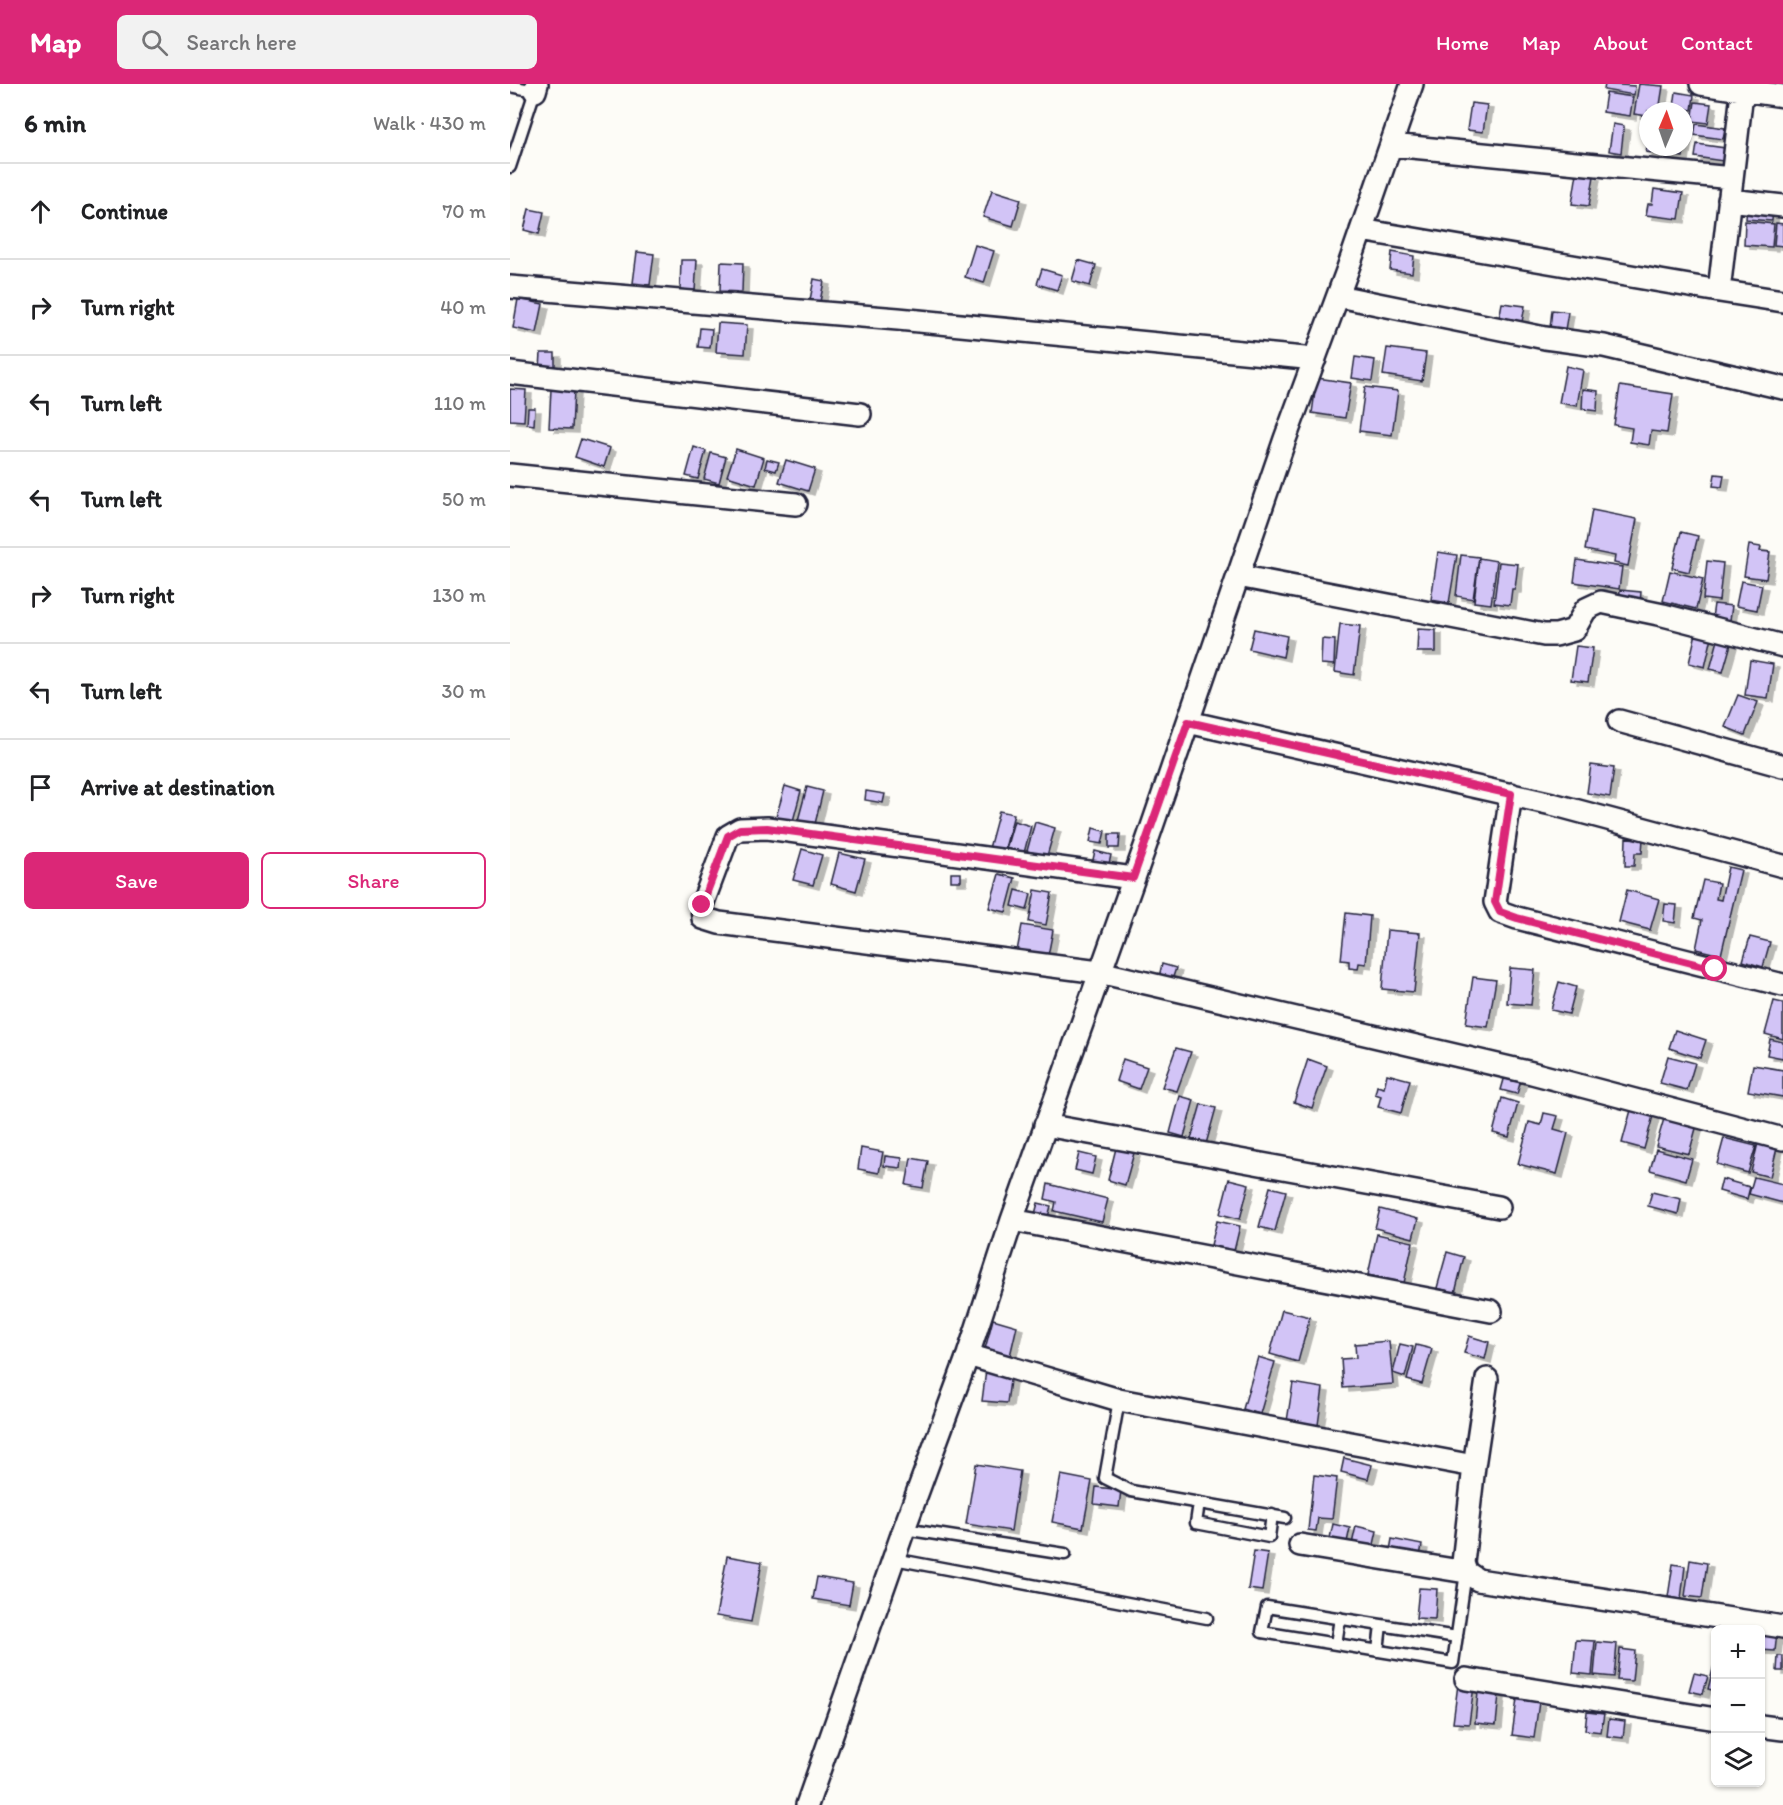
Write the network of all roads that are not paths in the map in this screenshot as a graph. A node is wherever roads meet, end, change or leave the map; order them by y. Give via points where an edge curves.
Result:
1 (1412, 84) edge
2 (1701, 84) edge
3 (510, 86) edge
4 (536, 87) edge
5 (1743, 87) edge
6 (1783, 96) edge
7 (1391, 145) junction
8 (510, 167) edge
9 (1732, 178) junction
10 (1729, 200) junction
11 (1783, 206) edge
12 (1361, 230) junction
13 (510, 287) edge
14 (1719, 291) junction
15 (1338, 297) junction
16 (1783, 302) edge
17 (1315, 359) junction
18 (510, 373) edge
19 (1783, 388) edge
20 (860, 414) dead end
21 (510, 475) edge
22 (796, 504) dead end
23 (1238, 576) junction
24 (1783, 646) edge
25 (1619, 721) dead end
26 (1188, 722) junction
27 (1783, 766) edge
28 (1511, 794) junction
29 (1783, 866) edge
30 (1133, 878) junction
31 (1099, 972) junction
32 (1783, 985) edge
33 (1046, 1125) junction
34 (1783, 1139) edge
35 (1499, 1207) dead end
36 (1012, 1220) junction
37 (1491, 1311) dead end
38 (968, 1355) junction
39 (1487, 1379) dead end
40 (1119, 1400) junction
41 (1474, 1466) junction
42 (1199, 1503) junction
43 (1272, 1515) junction
44 (1285, 1518) dead end
45 (904, 1529) junction
46 (1300, 1545) dead end
47 (1065, 1554) dead end
48 (894, 1558) junction
49 (1466, 1572) junction
50 (1207, 1618) dead end
51 (1340, 1618) junction
52 (1381, 1625) junction
53 (1783, 1627) edge
54 (1457, 1637) junction
55 (1336, 1644) junction
56 (1378, 1651) junction
57 (1466, 1679) dead end
58 (1711, 1718) edge
59 (1765, 1727) edge
60 (1783, 1729) edge
61 (807, 1805) edge

1 - 7 street
2 - 5 street
3 - 4 lane
4 - 8 lane
5 - 6 street
5 - 9 street
7 - 9 street
7 - 12 street
9 - 10 street
10 - 11 street
10 - 14 street
12 - 14 street
12 - 15 street
13 - 17 street
14 - 16 street
15 - 17 street
15 - 19 street via 1604,346
17 - 23 street
18 - 20 street
21 - 22 street
23 - 24 street via 1544,635 1574,630 1586,609 1601,602
23 - 26 street
25 - 27 street
26 - 28 street
26 - 30 street
28 - 29 street
28 - 32 street via 1495,902 1500,912
30 - 31 street
30 - 31 street via 767,828 740,829 728,836 702,905 704,918 719,923
31 - 33 street
31 - 34 street via 1532,1073
33 - 35 street
33 - 36 street
36 - 37 street
36 - 38 street
38 - 40 street
38 - 45 street
39 - 41 street
40 - 41 street
40 - 42 lane via 1105,1478 1131,1491
41 - 49 street via 1462,1563
42 - 43 lane
42 - 43 lane via 1196,1523 1269,1537
43 - 44 lane
45 - 47 lane
45 - 48 street
46 - 49 street
48 - 50 lane
48 - 61 street
49 - 53 street via 1478,1580
49 - 54 lane
51 - 52 lane
51 - 55 lane
51 - 55 lane via 1267,1607 1262,1632
52 - 54 lane
52 - 56 lane
54 - 56 lane via 1453,1663
55 - 56 lane
57 - 58 street
59 - 60 street

